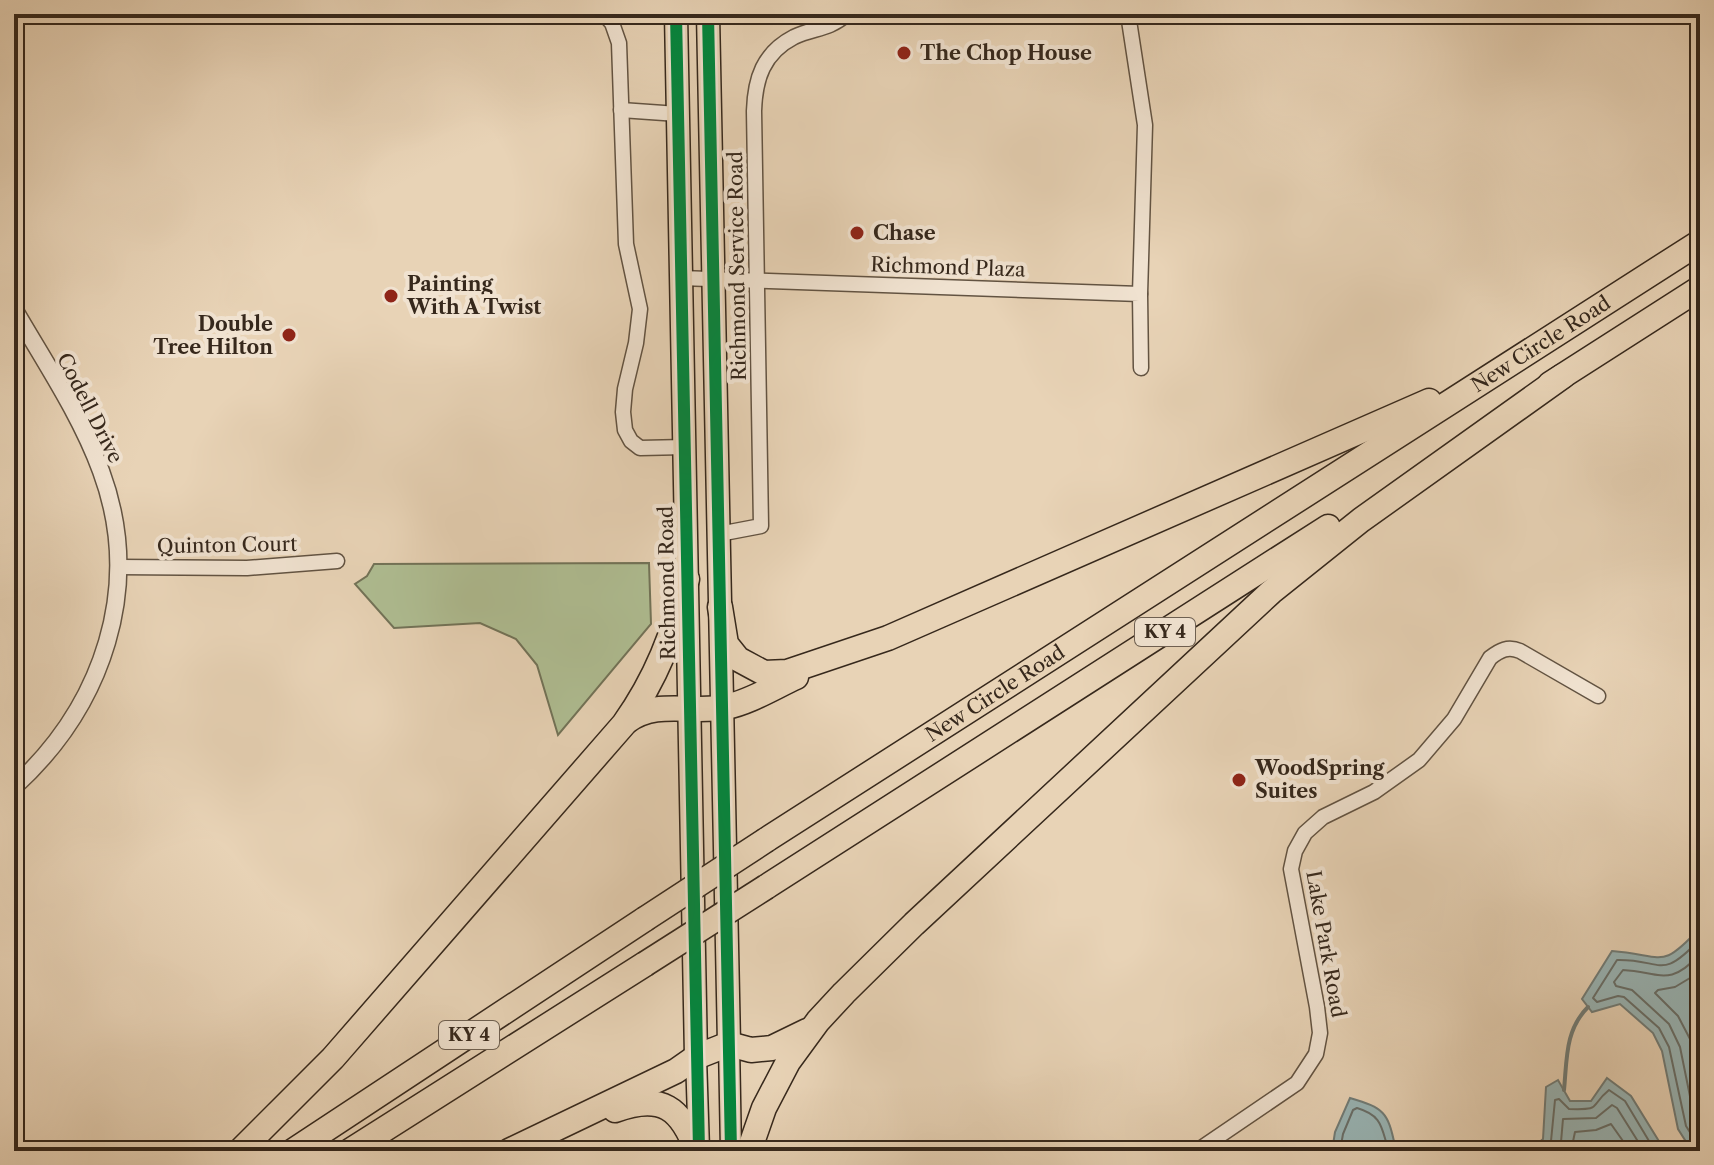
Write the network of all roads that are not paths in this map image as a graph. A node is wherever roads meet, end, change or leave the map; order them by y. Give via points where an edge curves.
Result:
1 (604, 14) edge
2 (676, 14) edge
3 (708, 14) edge
4 (847, 14) edge
5 (1128, 14) edge
6 (621, 110) junction
7 (678, 114) junction
8 (1700, 242) edge
9 (681, 278) junction
10 (713, 279) junction
11 (758, 281) junction
12 (1700, 288) edge
13 (1140, 294) junction
14 (14, 309) edge
15 (1563, 331) junction
16 (1141, 368) dead end
17 (1563, 376) junction
18 (685, 447) junction
19 (719, 534) junction
20 (337, 561) dead end
21 (119, 567) junction
22 (687, 579) junction
23 (720, 607) junction
24 (872, 644) junction
25 (1598, 696) dead end
26 (722, 708) junction
27 (689, 711) junction
28 (624, 724) junction
29 (14, 787) edge
30 (813, 1028) junction
31 (729, 1044) junction
32 (696, 1057) junction
33 (545, 1134) junction
34 (240, 1151) edge
35 (293, 1151) edge
36 (350, 1151) edge
37 (509, 1151) edge
38 (698, 1151) edge
39 (731, 1151) edge
40 (749, 1151) edge
41 (1197, 1151) edge

1 - 6 street via 619,43
2 - 7 highway, Richmond Road
3 - 10 highway
4 - 11 street, Richmond Service Road via 833,25 794,37 773,52 757,77
5 - 13 street via 1145,125
6 - 7 street
6 - 18 street via 626,244 640,309 625,389 625,430 640,448
7 - 9 highway, Richmond Road
8 - 15 highway, New Circle Road / KY 4
9 - 10 street, Richmond Plaza
9 - 18 highway, Richmond Road
10 - 11 street, Richmond Plaza
10 - 19 highway
11 - 13 street, Richmond Plaza
11 - 19 street, Richmond Service Road via 761,526
12 - 17 highway, New Circle Road / KY 4
13 - 16 street
14 - 21 street, Codell Drive via 102,472 116,527
15 - 24 highway via 1419,406
15 - 35 highway, New Circle Road / KY 4, bridge via 766,840
17 - 30 highway via 1361,520 1271,592 914,924
17 - 36 highway, New Circle Road / KY 4, bridge
18 - 22 highway, Richmond Road
19 - 23 highway
20 - 21 street, Quinton Court via 247,568
21 - 29 street, Codell Drive via 101,665 65,732
22 - 27 highway, Richmond Road
22 - 28 highway via 669,646
23 - 24 highway via 731,652 764,673 787,672
23 - 26 highway
24 - 26 highway
25 - 41 street, Lake Park Road via 1507,648 1490,658 1454,719 1419,760 1305,833 1291,869 1317,1007 1316,1054 1297,1083
26 - 27 highway
26 - 31 highway
27 - 28 highway via 658,708
27 - 32 highway, Richmond Road
28 - 34 highway via 333,1058
30 - 31 highway via 772,1048
30 - 40 highway via 778,1078
31 - 32 highway
31 - 39 main road
32 - 33 highway
32 - 38 main road, Richmond Road
33 - 37 highway
33 - 38 highway via 622,1107 649,1104 678,1113

